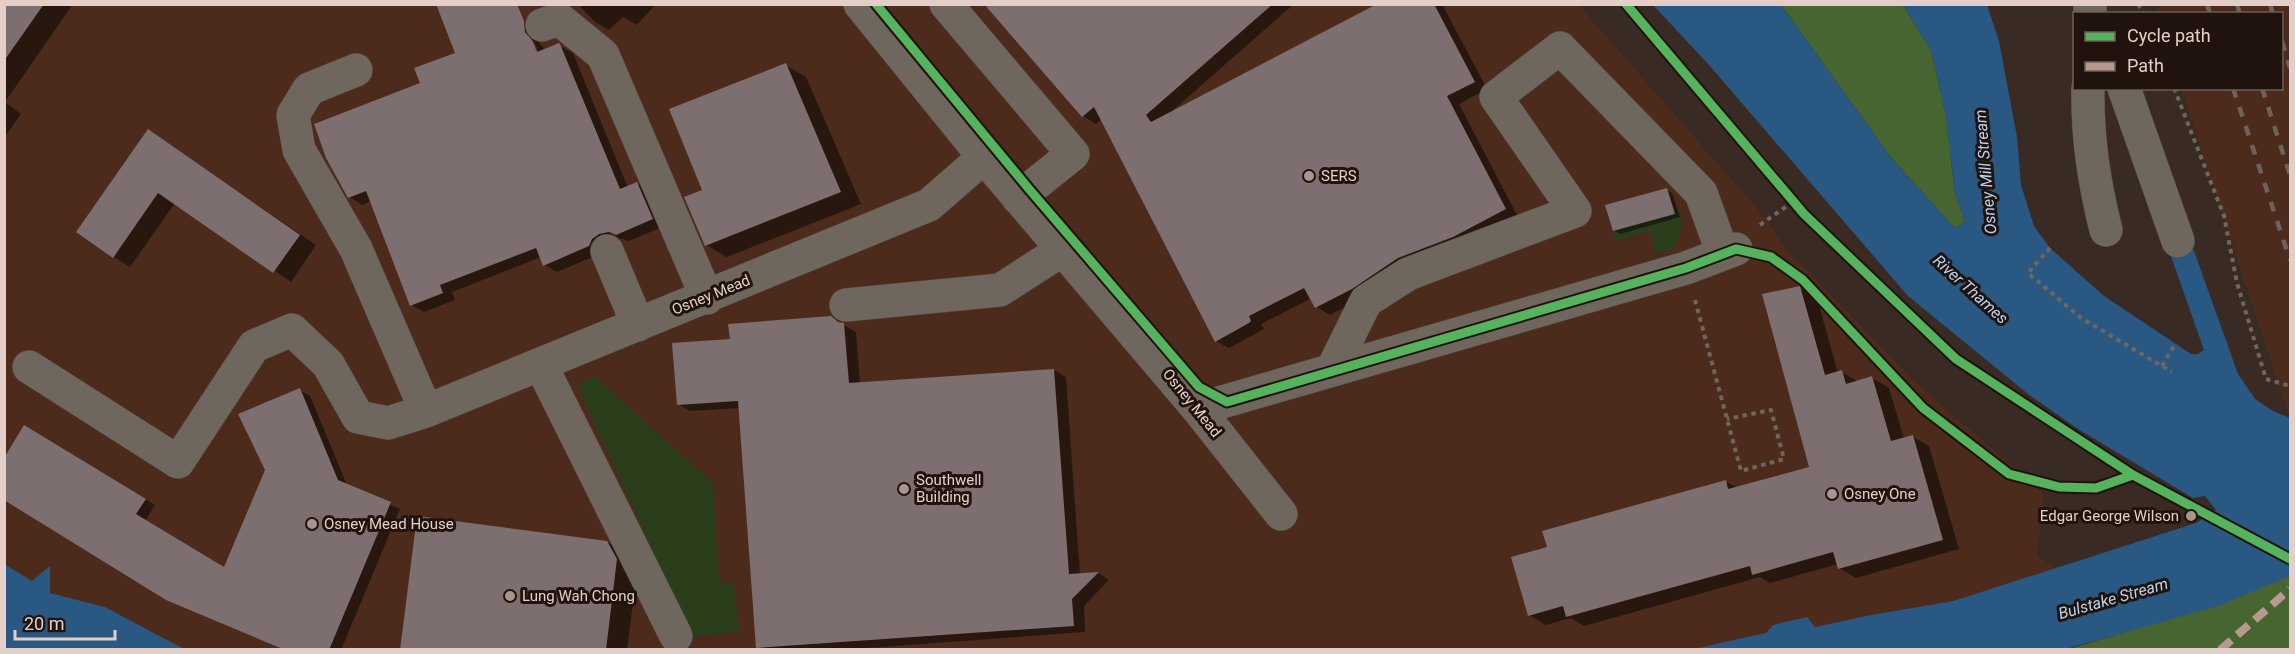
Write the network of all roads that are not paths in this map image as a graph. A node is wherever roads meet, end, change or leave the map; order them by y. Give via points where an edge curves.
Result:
1 (860, 4) edge
2 (946, 4) edge
3 (542, 25) dead end
4 (356, 70) dead end
5 (2088, 90) edge
6 (2125, 90) edge
7 (984, 157) junction
8 (1018, 198) junction
9 (2106, 230) dead end
10 (2178, 241) dead end
11 (1062, 250) junction
12 (607, 251) dead end
13 (707, 298) junction
14 (846, 305) dead end
15 (638, 325) junction
16 (541, 365) junction
17 (29, 367) dead end
18 (1332, 370) junction
19 (1198, 409) junction
20 (426, 411) junction
21 (1281, 514) dead end
22 (676, 636) dead end

1 - 7 street, Osney Mead
2 - 8 street via 1073,154
3 - 13 street via 559,19 603,55
4 - 20 street via 309,89 293,115 299,150 356,249
5 - 9 street via 2089,141
6 - 10 street
7 - 8 street, Osney Mead
7 - 13 street, Osney Mead via 930,204
8 - 11 street, Osney Mead
11 - 14 street via 1000,290
11 - 19 street, Osney Mead
12 - 15 street
13 - 15 street, Osney Mead
15 - 16 street, Osney Mead
16 - 20 street, Osney Mead
16 - 22 street
17 - 20 street, Osney Mead via 178,462 254,346 292,330 328,364 358,417 387,423
18 - 18 street via 1686,268 1730,252 1701,194 1560,48 1496,97 1575,211 1408,274 1366,301
18 - 19 street
19 - 21 street, Osney Mead

